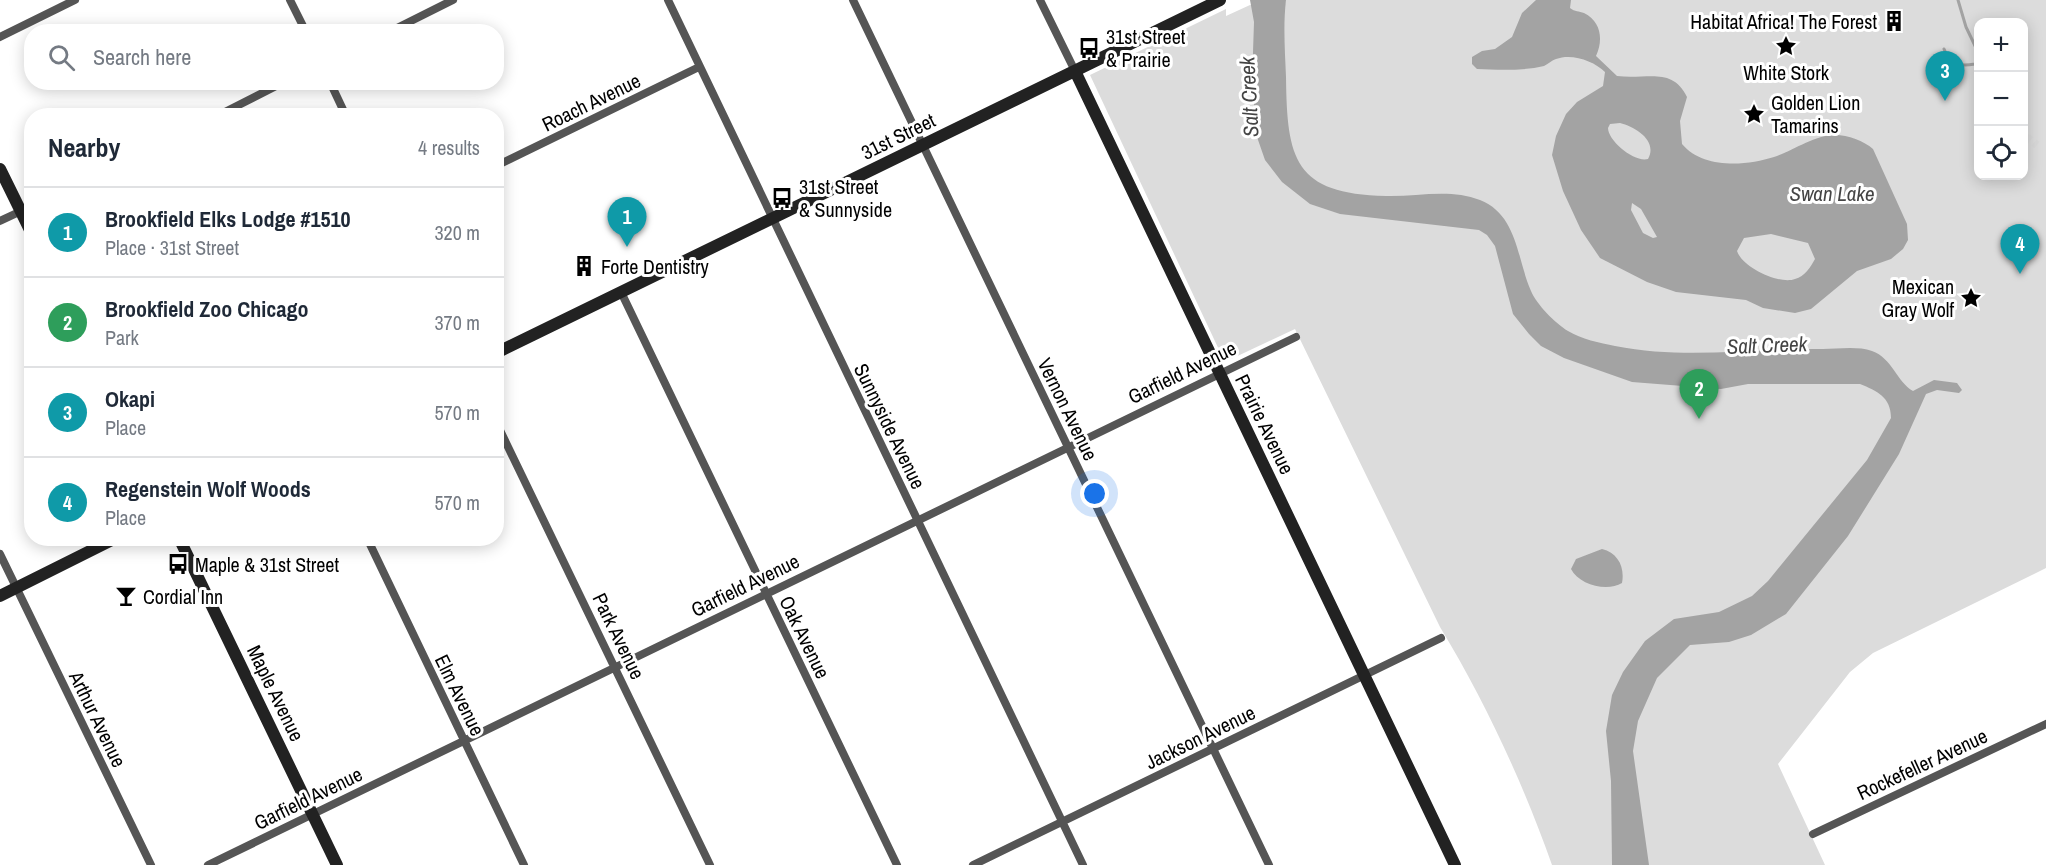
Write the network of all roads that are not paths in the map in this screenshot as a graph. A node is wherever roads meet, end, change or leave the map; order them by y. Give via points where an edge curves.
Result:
1 (75, 0) edge
2 (290, 0) edge
3 (453, 0) edge
4 (668, 0) edge
5 (853, 0) edge
6 (1040, 0) edge
7 (1220, 0) edge
8 (26, 24) edge
9 (302, 24) edge
10 (405, 24) edge
11 (24, 25) edge
12 (0, 37) edge
13 (699, 67) junction
14 (1075, 71) junction
15 (268, 90) edge
16 (334, 90) edge
17 (233, 108) edge
18 (342, 108) edge
19 (923, 145) junction
20 (504, 162) edge
21 (0, 169) edge
22 (24, 205) edge
23 (24, 209) edge
24 (772, 219) junction
25 (0, 221) edge
26 (621, 292) junction
27 (1296, 337) dead end
28 (504, 349) edge
29 (1218, 373) junction
30 (504, 438) edge
31 (1068, 446) junction
32 (917, 520) junction
33 (100, 546) edge
34 (183, 546) edge
35 (371, 546) edge
36 (0, 554) edge
37 (16, 588) junction
38 (765, 593) junction
39 (0, 596) edge
40 (1441, 638) dead end
41 (615, 667) junction
42 (1364, 675) junction
43 (2046, 724) edge
44 (464, 741) junction
45 (1213, 749) junction
46 (312, 815) junction
47 (1062, 822) junction
48 (1813, 834) dead end
49 (151, 865) edge
50 (208, 865) edge
51 (337, 865) edge
52 (524, 865) edge
53 (710, 865) edge
54 (897, 865) edge
55 (973, 865) edge
56 (1083, 865) edge
57 (1269, 865) edge
58 (1455, 865) edge

1 - 8 street
2 - 9 street
3 - 10 street
4 - 13 street, Sunnyside Avenue
5 - 19 street, Vernon Avenue
6 - 14 street, Prairie Avenue
7 - 14 street, 31st Street
11 - 12 street
13 - 20 street, Roach Avenue
13 - 24 street, Sunnyside Avenue
14 - 19 street, 31st Street
14 - 29 street, Prairie Avenue
15 - 17 street
16 - 18 street
19 - 24 street, 31st Street
19 - 31 street, Vernon Avenue
21 - 22 street
23 - 25 street
24 - 26 street, 31st Street
24 - 32 street, Sunnyside Avenue
26 - 28 street, 31st Street
26 - 38 street, Oak Avenue
27 - 29 street, Garfield Avenue
29 - 31 street, Garfield Avenue
29 - 42 street, Prairie Avenue
30 - 41 street, Park Avenue
31 - 32 street, Garfield Avenue
31 - 45 street, Vernon Avenue
32 - 38 street, Garfield Avenue
32 - 47 street, Sunnyside Avenue
33 - 37 street
34 - 46 street, Maple Avenue
35 - 44 street, Elm Avenue
36 - 37 street, Arthur Avenue
37 - 39 street
37 - 49 street, Arthur Avenue
38 - 41 street, Garfield Avenue
38 - 54 street, Oak Avenue
40 - 42 street, Jackson Avenue
41 - 44 street, Garfield Avenue
41 - 53 street, Park Avenue
42 - 45 street, Jackson Avenue
42 - 58 street, Prairie Avenue
43 - 48 street, Rockefeller Avenue
44 - 46 street, Garfield Avenue
44 - 52 street, Elm Avenue
45 - 47 street, Jackson Avenue
45 - 57 street, Vernon Avenue
46 - 50 street, Garfield Avenue
46 - 51 street, Maple Avenue
47 - 55 street, Jackson Avenue
47 - 56 street, Sunnyside Avenue

